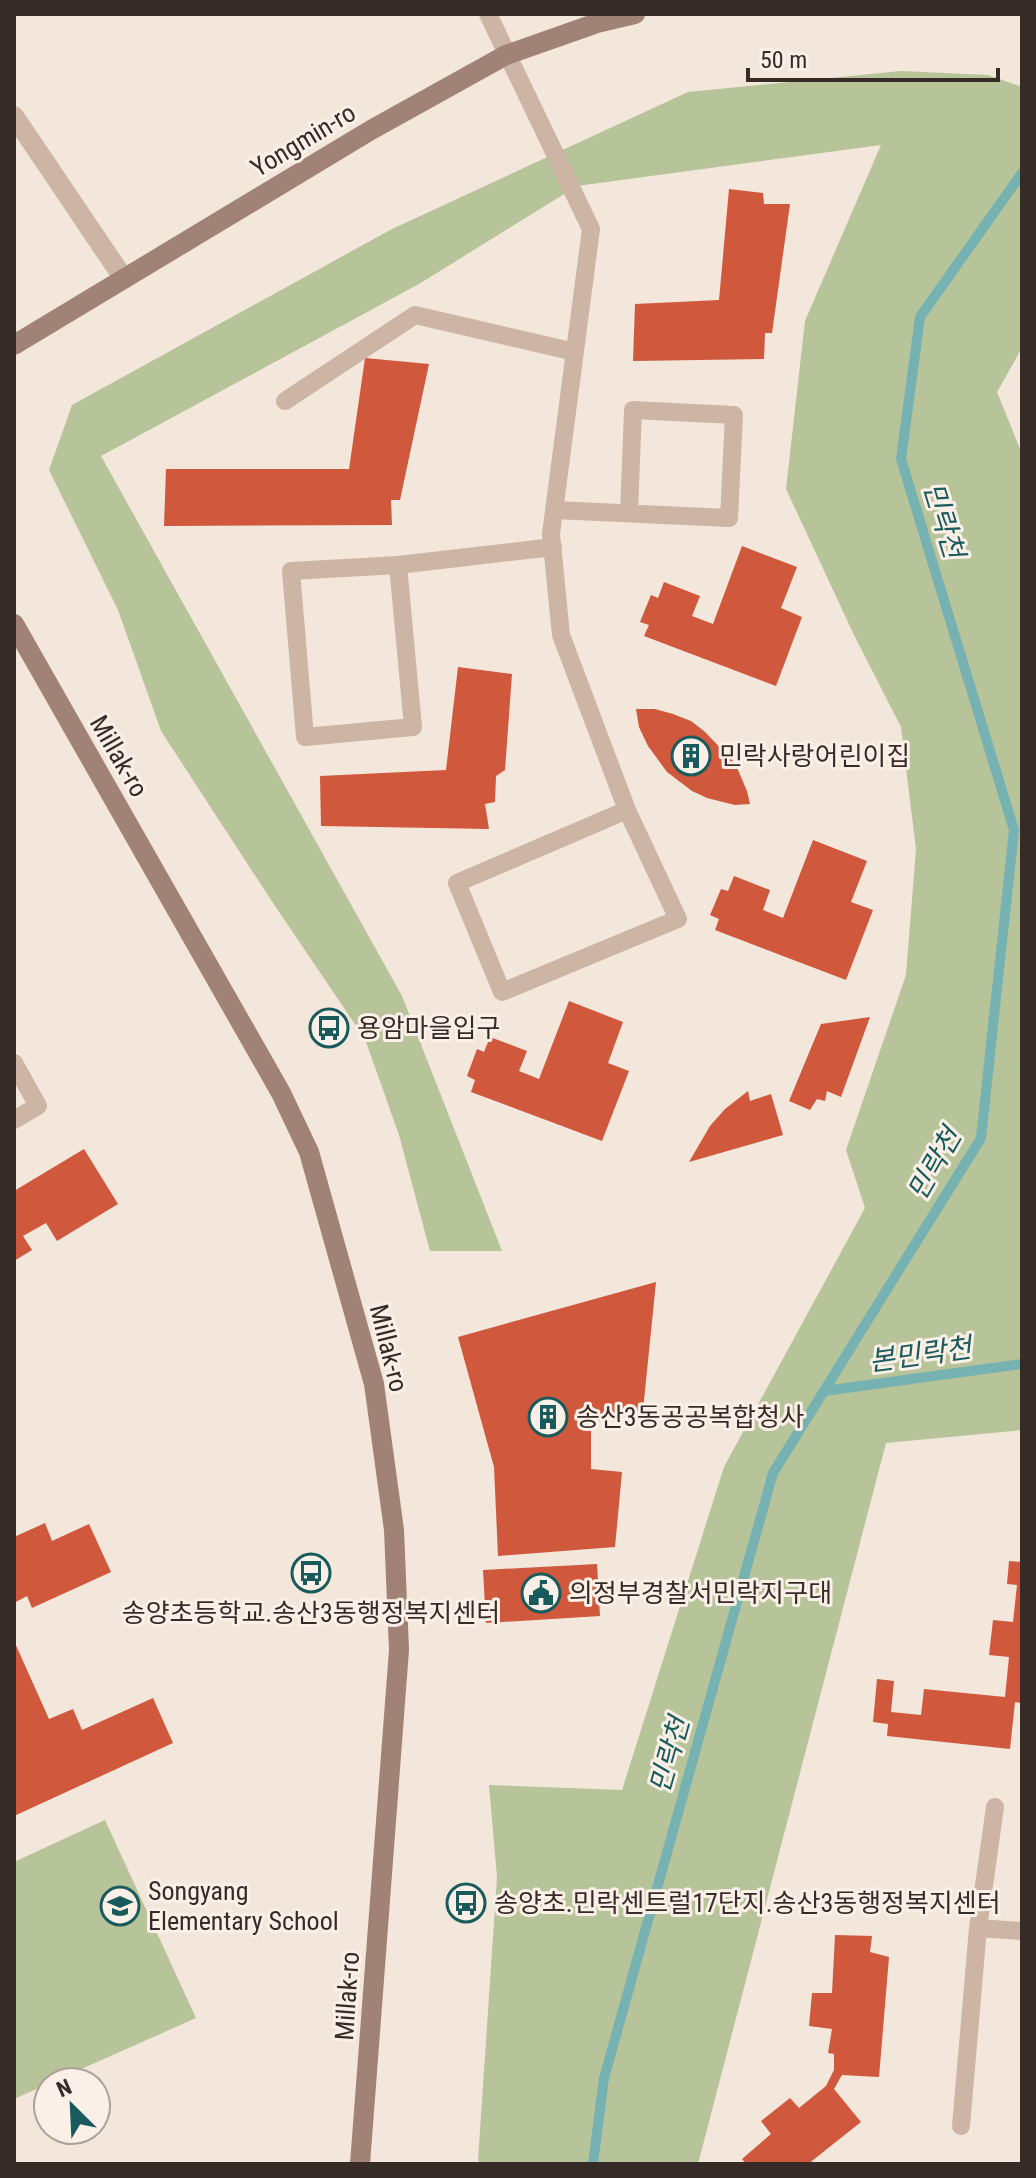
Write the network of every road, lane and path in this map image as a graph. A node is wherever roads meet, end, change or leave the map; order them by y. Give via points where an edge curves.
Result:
1 (488, 14) edge
2 (635, 14) edge
3 (506, 55) junction
4 (14, 116) edge
5 (124, 279) junction
6 (14, 345) edge
7 (575, 352) junction
8 (285, 401) dead end
9 (554, 510) junction
10 (629, 513) junction
11 (553, 547) junction
12 (398, 565) junction
13 (14, 624) edge
14 (627, 810) junction
15 (14, 1063) edge
16 (14, 1120) edge
17 (995, 1807) dead end
18 (978, 1928) junction
19 (1022, 1931) edge
20 (961, 2126) dead end
21 (360, 2164) edge

1 - 3 lane
2 - 3 main road, Yongmin-ro
3 - 5 main road, Yongmin-ro
3 - 7 lane via 591,229
4 - 5 street
5 - 6 main road, Yongmin-ro
7 - 8 lane via 415,315
7 - 9 lane
9 - 10 lane
9 - 11 lane
10 - 10 lane via 729,518 734,415 633,410
11 - 12 lane
11 - 14 lane via 561,635
12 - 12 lane via 291,571 305,737 413,727
13 - 21 main road, Millak-ro via 281,1093 309,1152 374,1384 394,1530 399,1650
14 - 14 lane via 678,919 502,992 457,883
15 - 16 lane via 38,1106
17 - 18 lane
18 - 19 lane
18 - 20 lane

